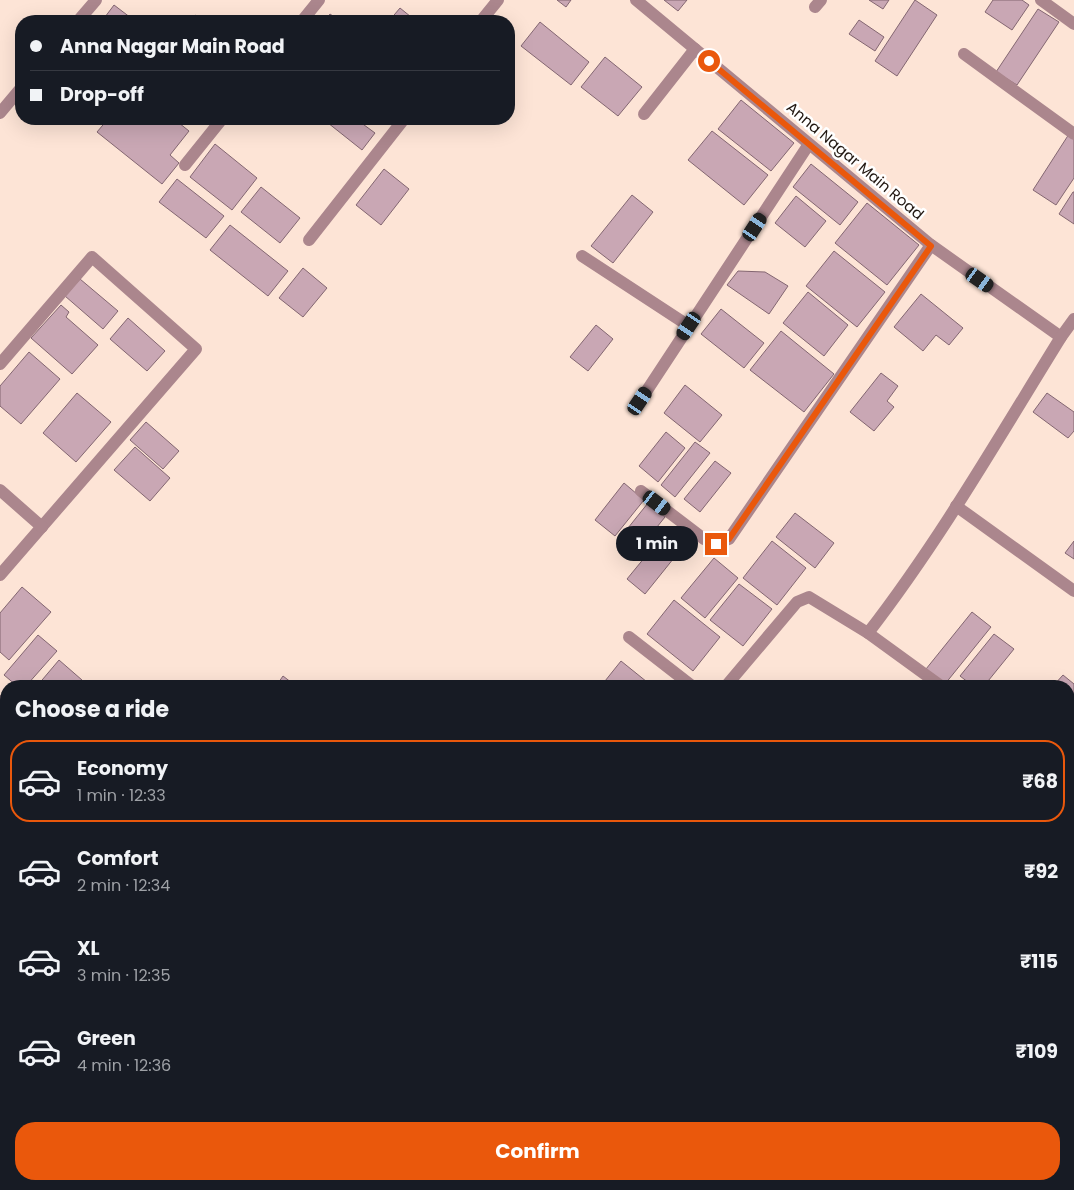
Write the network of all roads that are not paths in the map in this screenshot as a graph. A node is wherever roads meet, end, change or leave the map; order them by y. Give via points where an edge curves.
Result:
1 (96, 0) edge
2 (319, 0) edge
3 (498, 0) edge
4 (636, 0) edge
5 (1040, 0) edge
6 (83, 15) edge
7 (307, 15) edge
8 (486, 15) edge
9 (1074, 24) edge
10 (695, 49) junction
11 (964, 54) dead end
12 (15, 95) edge
13 (0, 113) edge
14 (644, 114) dead end
15 (217, 125) edge
16 (399, 125) edge
17 (1074, 134) edge
18 (809, 144) junction
19 (185, 165) dead end
20 (309, 240) dead end
21 (931, 246) junction
22 (582, 256) dead end
23 (1074, 320) edge
24 (689, 326) junction
25 (1061, 337) junction
26 (0, 364) edge
27 (640, 401) dead end
28 (0, 490) edge
29 (641, 491) dead end
30 (956, 506) junction
31 (42, 527) junction
32 (0, 575) edge
33 (1074, 590) edge
34 (868, 633) junction
35 (629, 637) dead end
36 (684, 680) edge
37 (731, 680) edge
38 (933, 680) edge

1 - 6 street
2 - 7 street
3 - 8 street
4 - 10 street, Anna Nagar Main Road
5 - 9 street
10 - 14 street
10 - 18 street, Anna Nagar Main Road
11 - 17 street
12 - 13 street
15 - 19 street
16 - 20 street
18 - 21 street, Anna Nagar Main Road
18 - 24 street
21 - 25 street, Anna Nagar Main Road
21 - 29 street via 729,539 716,544 704,539
22 - 24 street
23 - 25 street
24 - 27 street
25 - 30 street
26 - 31 street via 92,257 196,349
28 - 31 street
30 - 33 street
30 - 34 street
31 - 32 street
34 - 37 street via 810,597 797,602
34 - 38 street
35 - 36 street

